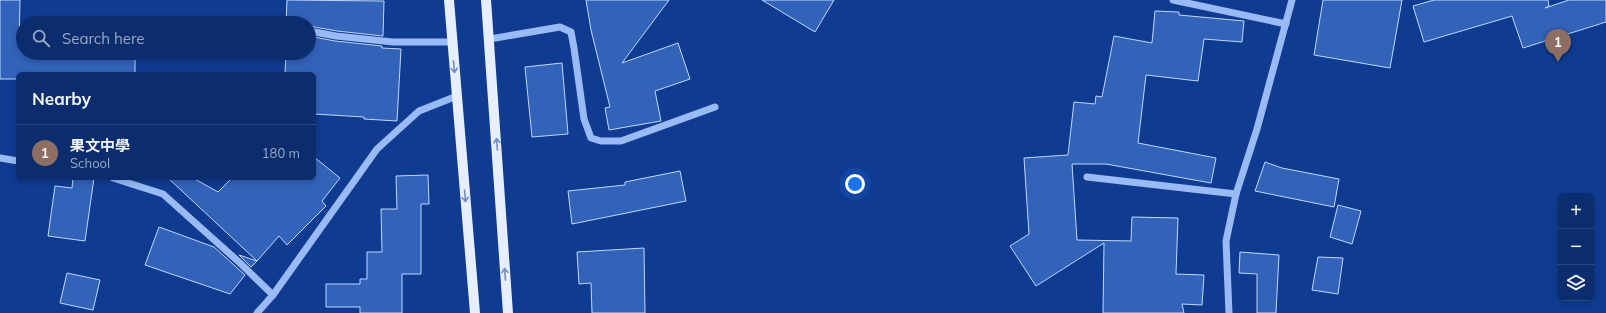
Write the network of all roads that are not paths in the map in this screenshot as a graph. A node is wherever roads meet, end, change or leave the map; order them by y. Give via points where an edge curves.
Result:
1 (449, 0) edge
2 (487, 0) edge
3 (1173, 0) edge
4 (1292, 0) edge
5 (1286, 24) junction
6 (316, 32) edge
7 (490, 39) junction
8 (452, 42) junction
9 (457, 96) junction
10 (715, 107) dead end
11 (0, 158) edge
12 (16, 161) edge
13 (1087, 177) dead end
14 (119, 180) edge
15 (1236, 194) junction
16 (273, 295) junction
17 (257, 313) edge
18 (475, 313) edge
19 (508, 313) edge
20 (1229, 313) edge

1 - 8 main road
2 - 7 main road
3 - 5 street
4 - 5 street
5 - 15 street
6 - 8 street via 393,42
7 - 10 street via 560,27 571,32 584,119 591,138 621,141
19 -> 7 main road
8 -> 9 main road
9 - 16 street via 419,111 377,149
9 -> 18 main road
11 - 12 street
13 - 15 street
14 - 16 street via 163,194
15 - 20 street via 1226,241
16 - 17 street

